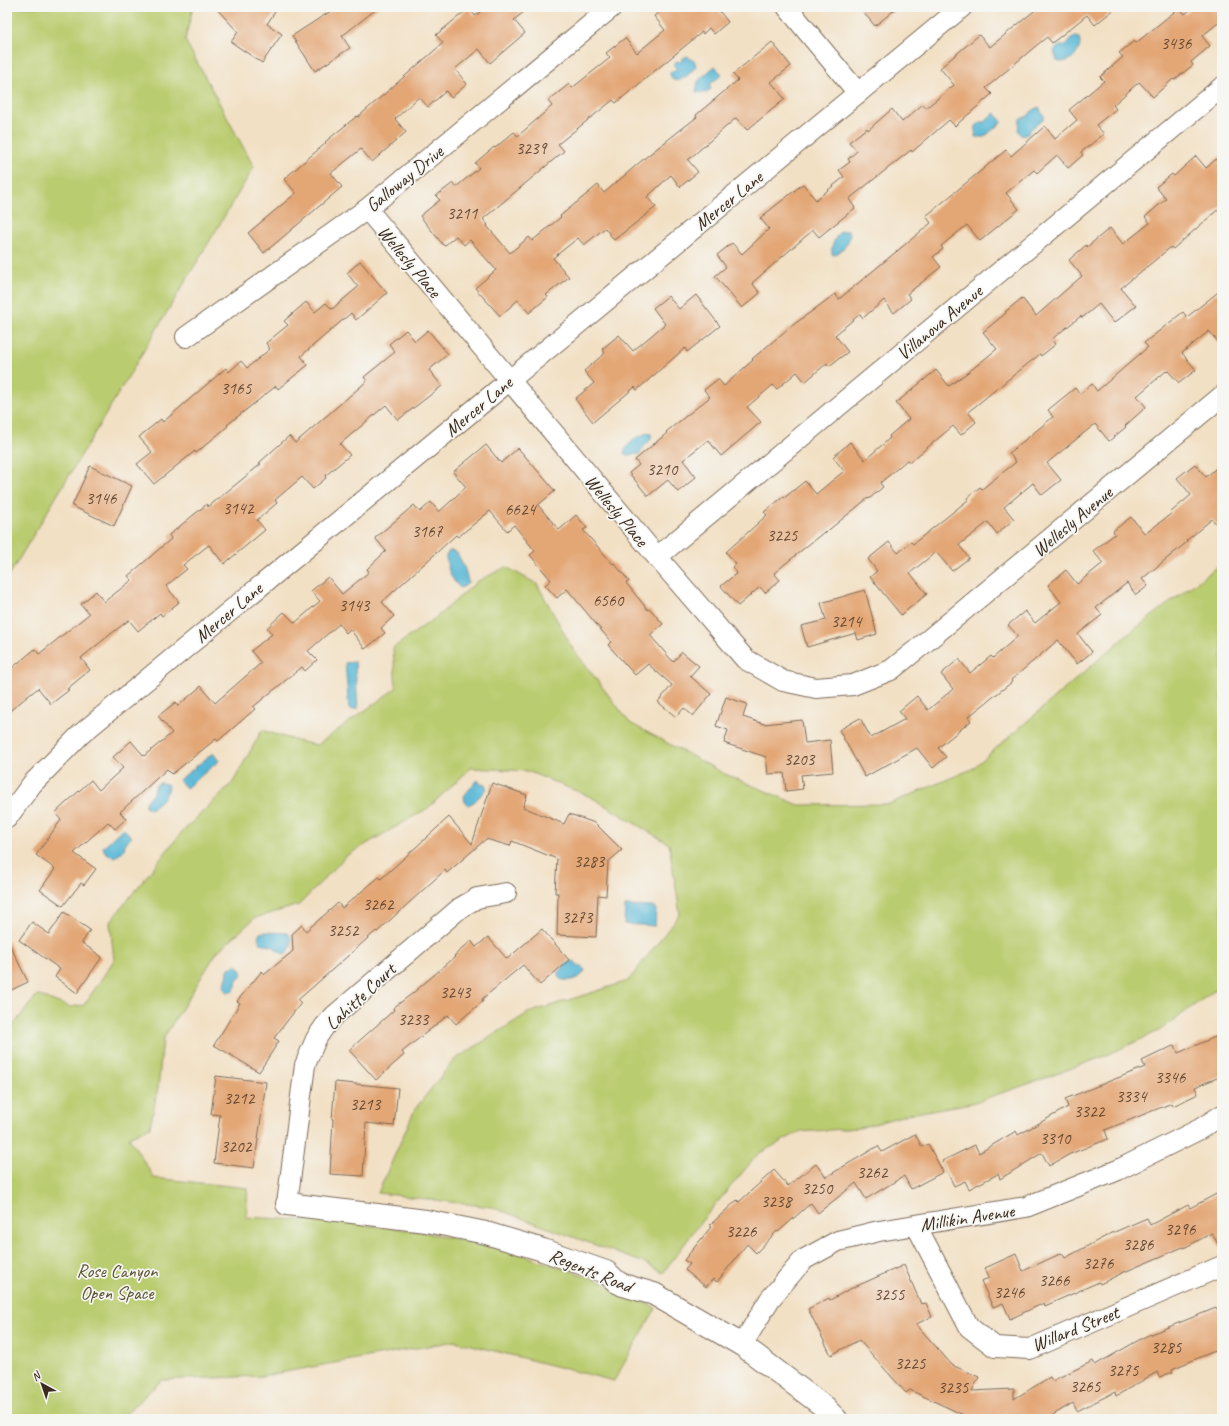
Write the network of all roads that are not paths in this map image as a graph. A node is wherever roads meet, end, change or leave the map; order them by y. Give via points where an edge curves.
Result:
1 (612, 7) edge
2 (786, 7) edge
3 (962, 7) edge
4 (1222, 87) edge
5 (858, 93) junction
6 (367, 209) junction
7 (186, 337) dead end
8 (510, 380) junction
9 (1222, 396) edge
10 (656, 557) junction
11 (921, 646) joint
12 (7, 818) edge
13 (506, 893) dead end
14 (1222, 1115) edge
15 (287, 1204) joint
16 (916, 1225) junction
17 (1222, 1266) edge
18 (742, 1345) junction
19 (836, 1419) edge

1 - 6 street, Galloway Drive
2 - 5 street
3 - 5 street, Mercer Lane
4 - 10 street, Villanova Avenue
5 - 8 street, Mercer Lane
6 - 7 street, Galloway Drive
6 - 8 street, Wellesly Place
8 - 10 street, Wellesly Place
8 - 12 street, Mercer Lane via 80,734 32,784
9 - 11 street, Wellesly Avenue
10 - 11 street, Wellesly Place via 745,659 783,681 816,688 853,685 891,670
13 - 15 street, Lahitte Court via 477,898 460,908 324,1027 316,1039 302,1078
14 - 16 street, Millikin Avenue via 1200,1129 1118,1170 1026,1207
15 - 18 street, Regents Road via 426,1221 486,1233 543,1250 606,1272 617,1282 654,1294
16 - 17 street, Willard Street via 968,1327 995,1347 1030,1349
16 - 18 street, Millikin Avenue via 879,1230 838,1242 803,1260 770,1299
18 - 19 street, Regents Road via 823,1406

